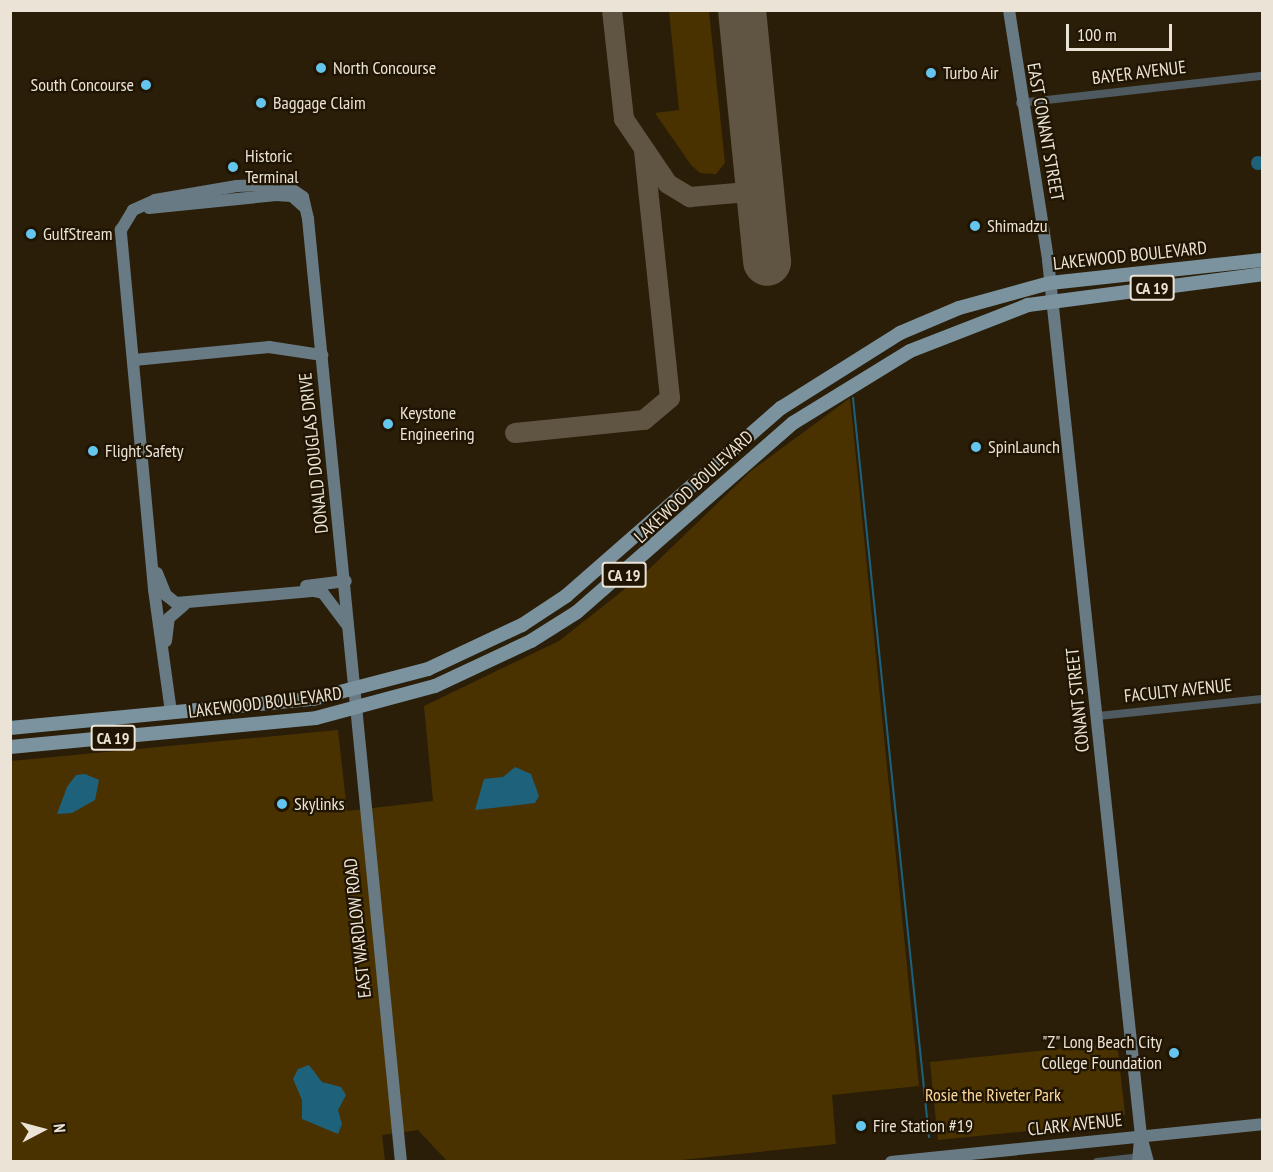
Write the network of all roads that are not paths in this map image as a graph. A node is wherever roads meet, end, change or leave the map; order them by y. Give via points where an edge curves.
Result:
1 (1009, 10) edge
2 (1263, 76) edge
3 (1020, 103) junction
4 (1048, 260) joint
5 (1263, 260) edge
6 (1263, 274) edge
7 (1050, 283) junction
8 (1052, 301) junction
9 (322, 355) junction
10 (134, 360) junction
11 (849, 361) junction
12 (858, 379) junction
13 (154, 563) junction
14 (346, 580) junction
15 (285, 593) junction
16 (184, 605) junction
17 (346, 624) junction
18 (165, 657) junction
19 (351, 691) junction
20 (1263, 699) edge
21 (354, 711) junction
22 (171, 712) junction
23 (1098, 716) junction
24 (10, 728) edge
25 (10, 747) edge
26 (1263, 1124) edge
27 (1141, 1136) junction
28 (1143, 1159) edge
29 (401, 1161) edge
30 (891, 1161) edge
31 (1096, 1161) edge

1 - 3 street, EAST CONANT STREET
2 - 3 street, BAYER AVENUE
3 - 4 street, EAST CONANT STREET
4 - 7 street, CONANT STREET
5 - 7 main road, LAKEWOOD BOULEVARD / CA 19
6 - 8 main road, LAKEWOOD BOULEVARD / CA 19
7 - 8 street, CONANT STREET
7 - 11 main road, LAKEWOOD BOULEVARD / CA 19 via 959,308
8 - 12 main road, LAKEWOOD BOULEVARD / CA 19 via 964,326
8 - 23 street, CONANT STREET
9 - 10 street via 269,346
9 - 10 street, DONALD DOUGLAS DRIVE via 307,212 298,191 284,184 189,193 133,210 121,230
9 - 14 street, DONALD DOUGLAS DRIVE
10 - 13 street, DONALD DOUGLAS DRIVE
11 - 12 main road
11 - 19 main road, LAKEWOOD BOULEVARD / CA 19 via 781,408 566,596 469,652
12 - 21 main road, LAKEWOOD BOULEVARD / CA 19 via 760,450 577,612 477,669
13 - 16 street via 166,595
13 - 18 street via 159,638
14 - 15 street
14 - 17 street, DONALD DOUGLAS DRIVE
15 - 16 street
15 - 17 street via 323,593
16 - 18 street via 169,618
17 - 19 street, DONALD DOUGLAS DRIVE
18 - 22 street
19 - 21 street, EAST WARDLOW ROAD
19 - 22 main road, LAKEWOOD BOULEVARD / CA 19
20 - 23 street, FACULTY AVENUE
21 - 25 main road, LAKEWOOD BOULEVARD / CA 19
21 - 29 street, EAST WARDLOW ROAD
22 - 24 main road, LAKEWOOD BOULEVARD / CA 19
23 - 27 street, CONANT STREET
26 - 27 street, CLARK AVENUE
27 - 28 street, CONANT STREET
27 - 30 street, CLARK AVENUE
28 - 31 street

